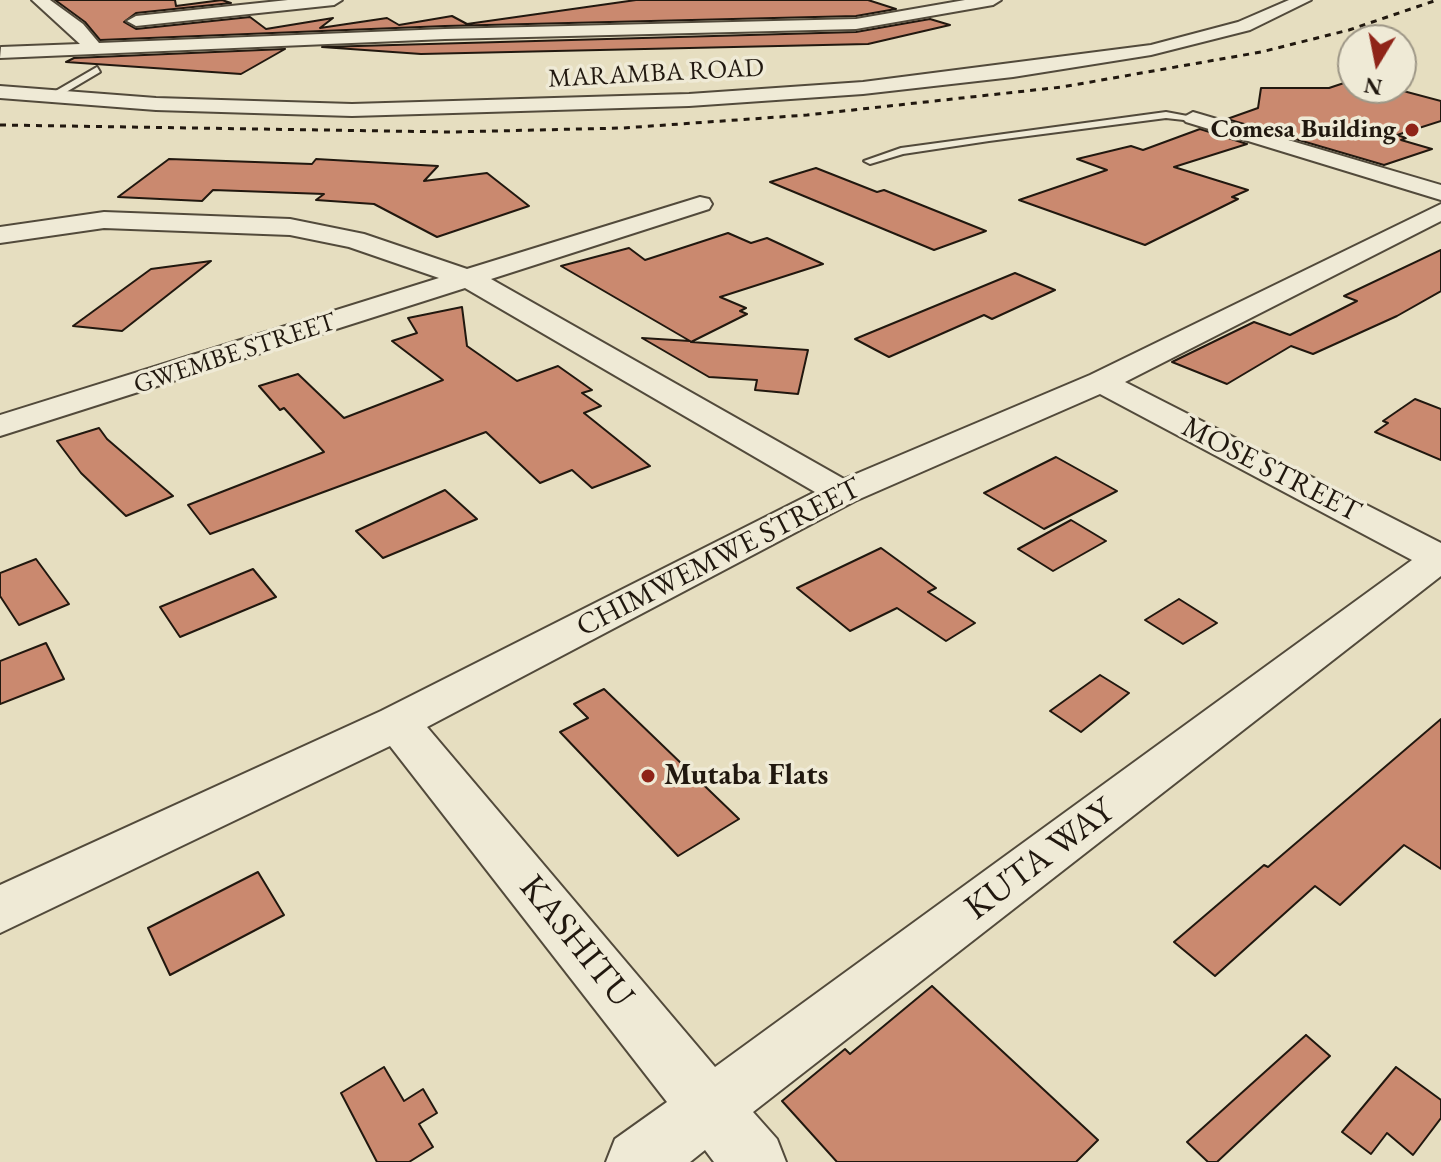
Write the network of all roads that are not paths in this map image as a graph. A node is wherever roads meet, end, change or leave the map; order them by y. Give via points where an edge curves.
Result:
1 (40, 0) edge
2 (206, 0) edge
3 (334, 0) edge
4 (907, 0) edge
5 (993, 0) edge
6 (1303, 0) edge
7 (770, 9) dead end
8 (683, 10) dead end
9 (226, 11) junction
10 (938, 11) junction
11 (122, 23) dead end
12 (820, 26) junction
13 (727, 27) junction
14 (85, 28) junction
15 (92, 47) junction
16 (1, 53) edge
17 (97, 70) dead end
18 (0, 92) edge
19 (52, 96) junction
20 (1193, 118) joint
21 (870, 161) dead end
22 (1441, 193) edge
23 (700, 204) dead end
24 (1441, 211) edge
25 (0, 235) edge
26 (470, 279) junction
27 (1101, 382) junction
28 (0, 426) edge
29 (842, 493) junction
30 (1440, 558) edge
31 (397, 723) junction
32 (0, 910) edge
33 (712, 1109) junction
34 (638, 1162) edge
35 (754, 1162) edge

1 - 14 street
2 - 9 street
3 - 9 street
4 - 10 street
5 - 10 street
6 - 19 street, MARAMBA ROAD via 1244,26 1151,50 863,88 689,100 352,110
7 - 12 street
8 - 13 street
9 - 11 street
10 - 12 street
12 - 13 street
13 - 15 street
14 - 15 street
14 - 16 street
15 - 16 street
17 - 19 lane
18 - 19 street, MARAMBA ROAD
20 - 21 lane via 1166,115 1004,136 901,151
20 - 22 street
23 - 26 street, GWEMBE STREET
24 - 27 street, CHIMWEMWE STREET
25 - 26 street via 104,220 290,227 355,240
26 - 28 street, GWEMBE STREET
26 - 29 street
27 - 29 street, CHIMWEMWE STREET
27 - 30 street, MOSE STREET
29 - 31 street, CHIMWEMWE STREET
30 - 33 street, KUTA WAY
31 - 32 street, CHIMWEMWE STREET
31 - 33 street, KASHITU
33 - 34 street, KUTA WAY
33 - 35 street, KASHITU

